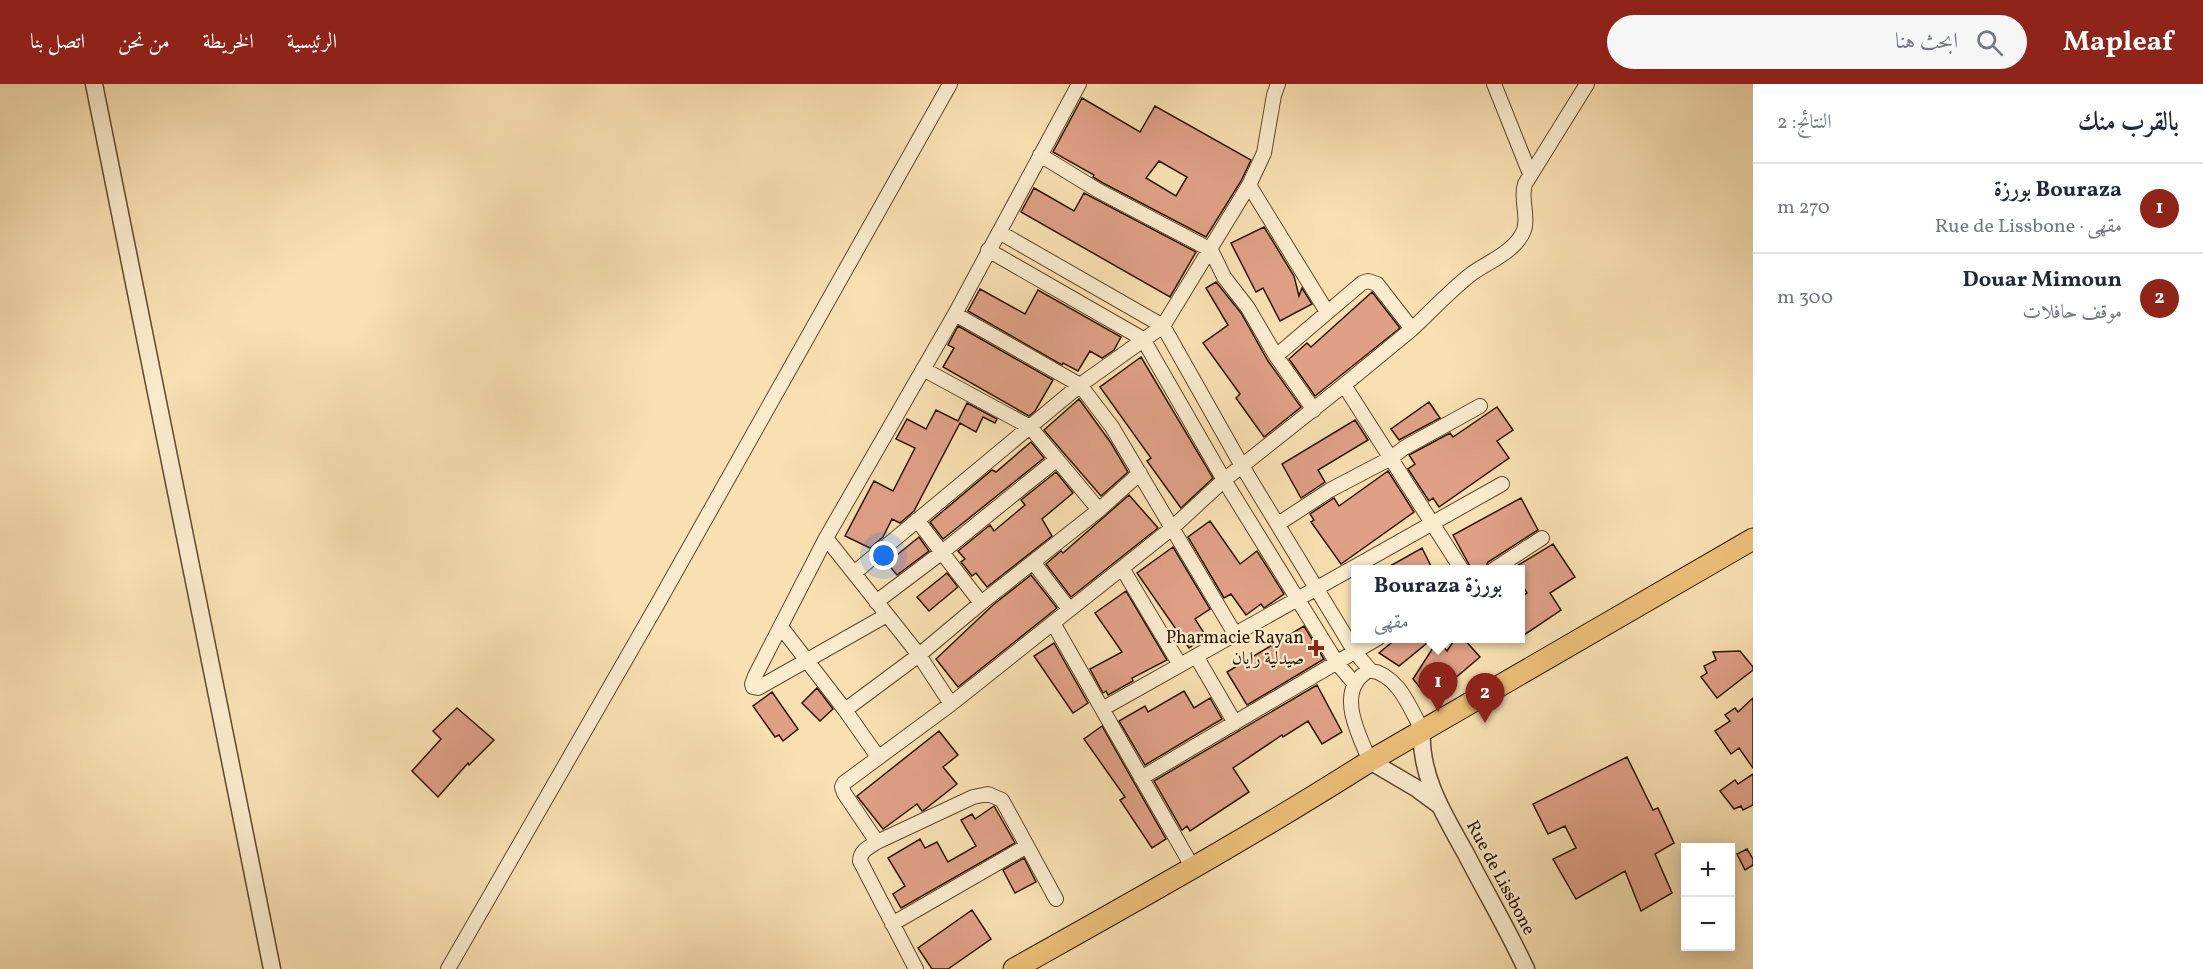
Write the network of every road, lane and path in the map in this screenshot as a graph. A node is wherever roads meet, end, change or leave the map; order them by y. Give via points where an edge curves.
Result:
1 (94, 84) edge
2 (950, 84) edge
3 (1079, 84) edge
4 (1278, 84) edge
5 (1494, 84) edge
6 (1587, 84) edge
7 (1040, 155) junction
8 (1530, 174) junction
9 (1249, 185) junction
10 (999, 232) junction
11 (988, 250) junction
12 (1210, 250) junction
13 (1327, 312) junction
14 (955, 314) junction
15 (1163, 327) junction
16 (1412, 329) junction
17 (1143, 339) junction
18 (1276, 356) junction
19 (923, 369) junction
20 (1080, 385) junction
21 (1344, 385) junction
22 (1480, 406) dead end
23 (1314, 410) junction
24 (1030, 427) junction
25 (1391, 458) junction
26 (1056, 460) junction
27 (1242, 466) junction
28 (1140, 473) junction
29 (1224, 480) junction
30 (1502, 484) dead end
31 (1099, 510) junction
32 (917, 520) junction
33 (1432, 523) junction
34 (1278, 524) junction
35 (1172, 528) junction
36 (826, 538) junction
37 (1542, 538) dead end
38 (1753, 538) edge
39 (941, 553) junction
40 (1033, 562) junction
41 (1358, 565) edge
42 (1459, 565) edge
43 (1501, 565) edge
44 (1122, 568) junction
45 (1351, 569) edge
46 (854, 573) junction
47 (1317, 588) junction
48 (1298, 599) junction
49 (876, 602) junction
50 (981, 603) junction
51 (1069, 609) junction
52 (887, 615) junction
53 (1053, 623) junction
54 (781, 627) junction
55 (1235, 634) junction
56 (1371, 643) edge
57 (1355, 652) junction
58 (919, 655) junction
59 (1196, 656) junction
60 (806, 660) junction
61 (1337, 663) junction
62 (1180, 665) junction
63 (1370, 670) junction
64 (1354, 683) junction
65 (951, 704) junction
66 (1102, 709) junction
67 (846, 710) junction
68 (1235, 723) junction
69 (1422, 730) junction
70 (878, 757) junction
71 (1370, 761) junction
72 (1142, 778) junction
73 (1440, 806) junction
74 (877, 843) junction
75 (1027, 846) junction
76 (1193, 868) junction
77 (1056, 899) dead end
78 (892, 924) junction
79 (272, 969) edge
80 (447, 969) edge
81 (916, 969) edge
82 (1014, 969) edge
83 (1526, 969) edge

1 - 79 street
2 - 80 street
3 - 7 street
4 - 9 street via 1264,153
5 - 8 street
6 - 8 street
7 - 10 street
7 - 12 street
8 - 16 street via 1523,190 1524,231 1518,240 1470,275
9 - 12 street
9 - 13 street
10 - 11 street
10 - 15 street
11 - 14 street
11 - 17 street
12 - 15 street
12 - 18 street
13 - 16 street via 1362,283 1373,282
13 - 18 street
14 - 19 street
14 - 20 street
15 - 17 street
15 - 27 street
16 - 21 street
17 - 20 street
17 - 29 street
18 - 23 street
19 - 24 street
19 - 36 street
20 - 24 street
20 - 28 street
21 - 23 street
21 - 25 street
22 - 25 street
23 - 27 street
24 - 26 street
24 - 32 street
25 - 33 street
25 - 34 street via 1330,490
26 - 31 street
26 - 39 street
27 - 29 street
27 - 34 street
28 - 31 street
28 - 35 street
29 - 35 street
29 - 48 street
30 - 33 street
31 - 40 street
32 - 39 street
32 - 46 street
33 - 41 street
33 - 42 street
34 - 47 street
35 - 44 street
35 - 55 street
36 - 46 street
36 - 54 street
37 - 43 street
38 - 69 highway
39 - 49 street
39 - 50 street
40 - 50 street
40 - 51 street
44 - 51 street
44 - 62 street
45 - 47 street
46 - 49 street
47 - 48 street
47 - 57 street
48 - 55 street
48 - 61 street
49 - 52 street
50 - 58 street
51 - 53 street
52 - 58 street
52 - 60 street
53 - 65 street
53 - 66 street
54 - 60 street
54 - 60 street via 753,687 758,688
55 - 59 street
56 - 57 street
57 - 61 street
57 - 63 street
58 - 65 street
58 - 67 street
59 - 62 street
59 - 68 street
60 - 67 street
61 - 64 street
61 - 68 street
62 - 66 street
63 - 64 street
63 - 69 street via 1392,680
64 - 71 street via 1351,706 1355,727
65 - 70 street
66 - 72 street
67 - 70 street
68 - 72 street
69 - 71 highway
69 - 73 street, Rue de Lissbone via 1428,777
70 - 74 street via 842,787
71 - 73 street
71 - 76 highway
72 - 76 street
73 - 83 street, Rue de Lissbone
74 - 75 street via 973,796 988,794 1002,800
74 - 78 street via 865,849 860,861
75 - 77 street
75 - 78 street
76 - 82 highway
78 - 81 street

